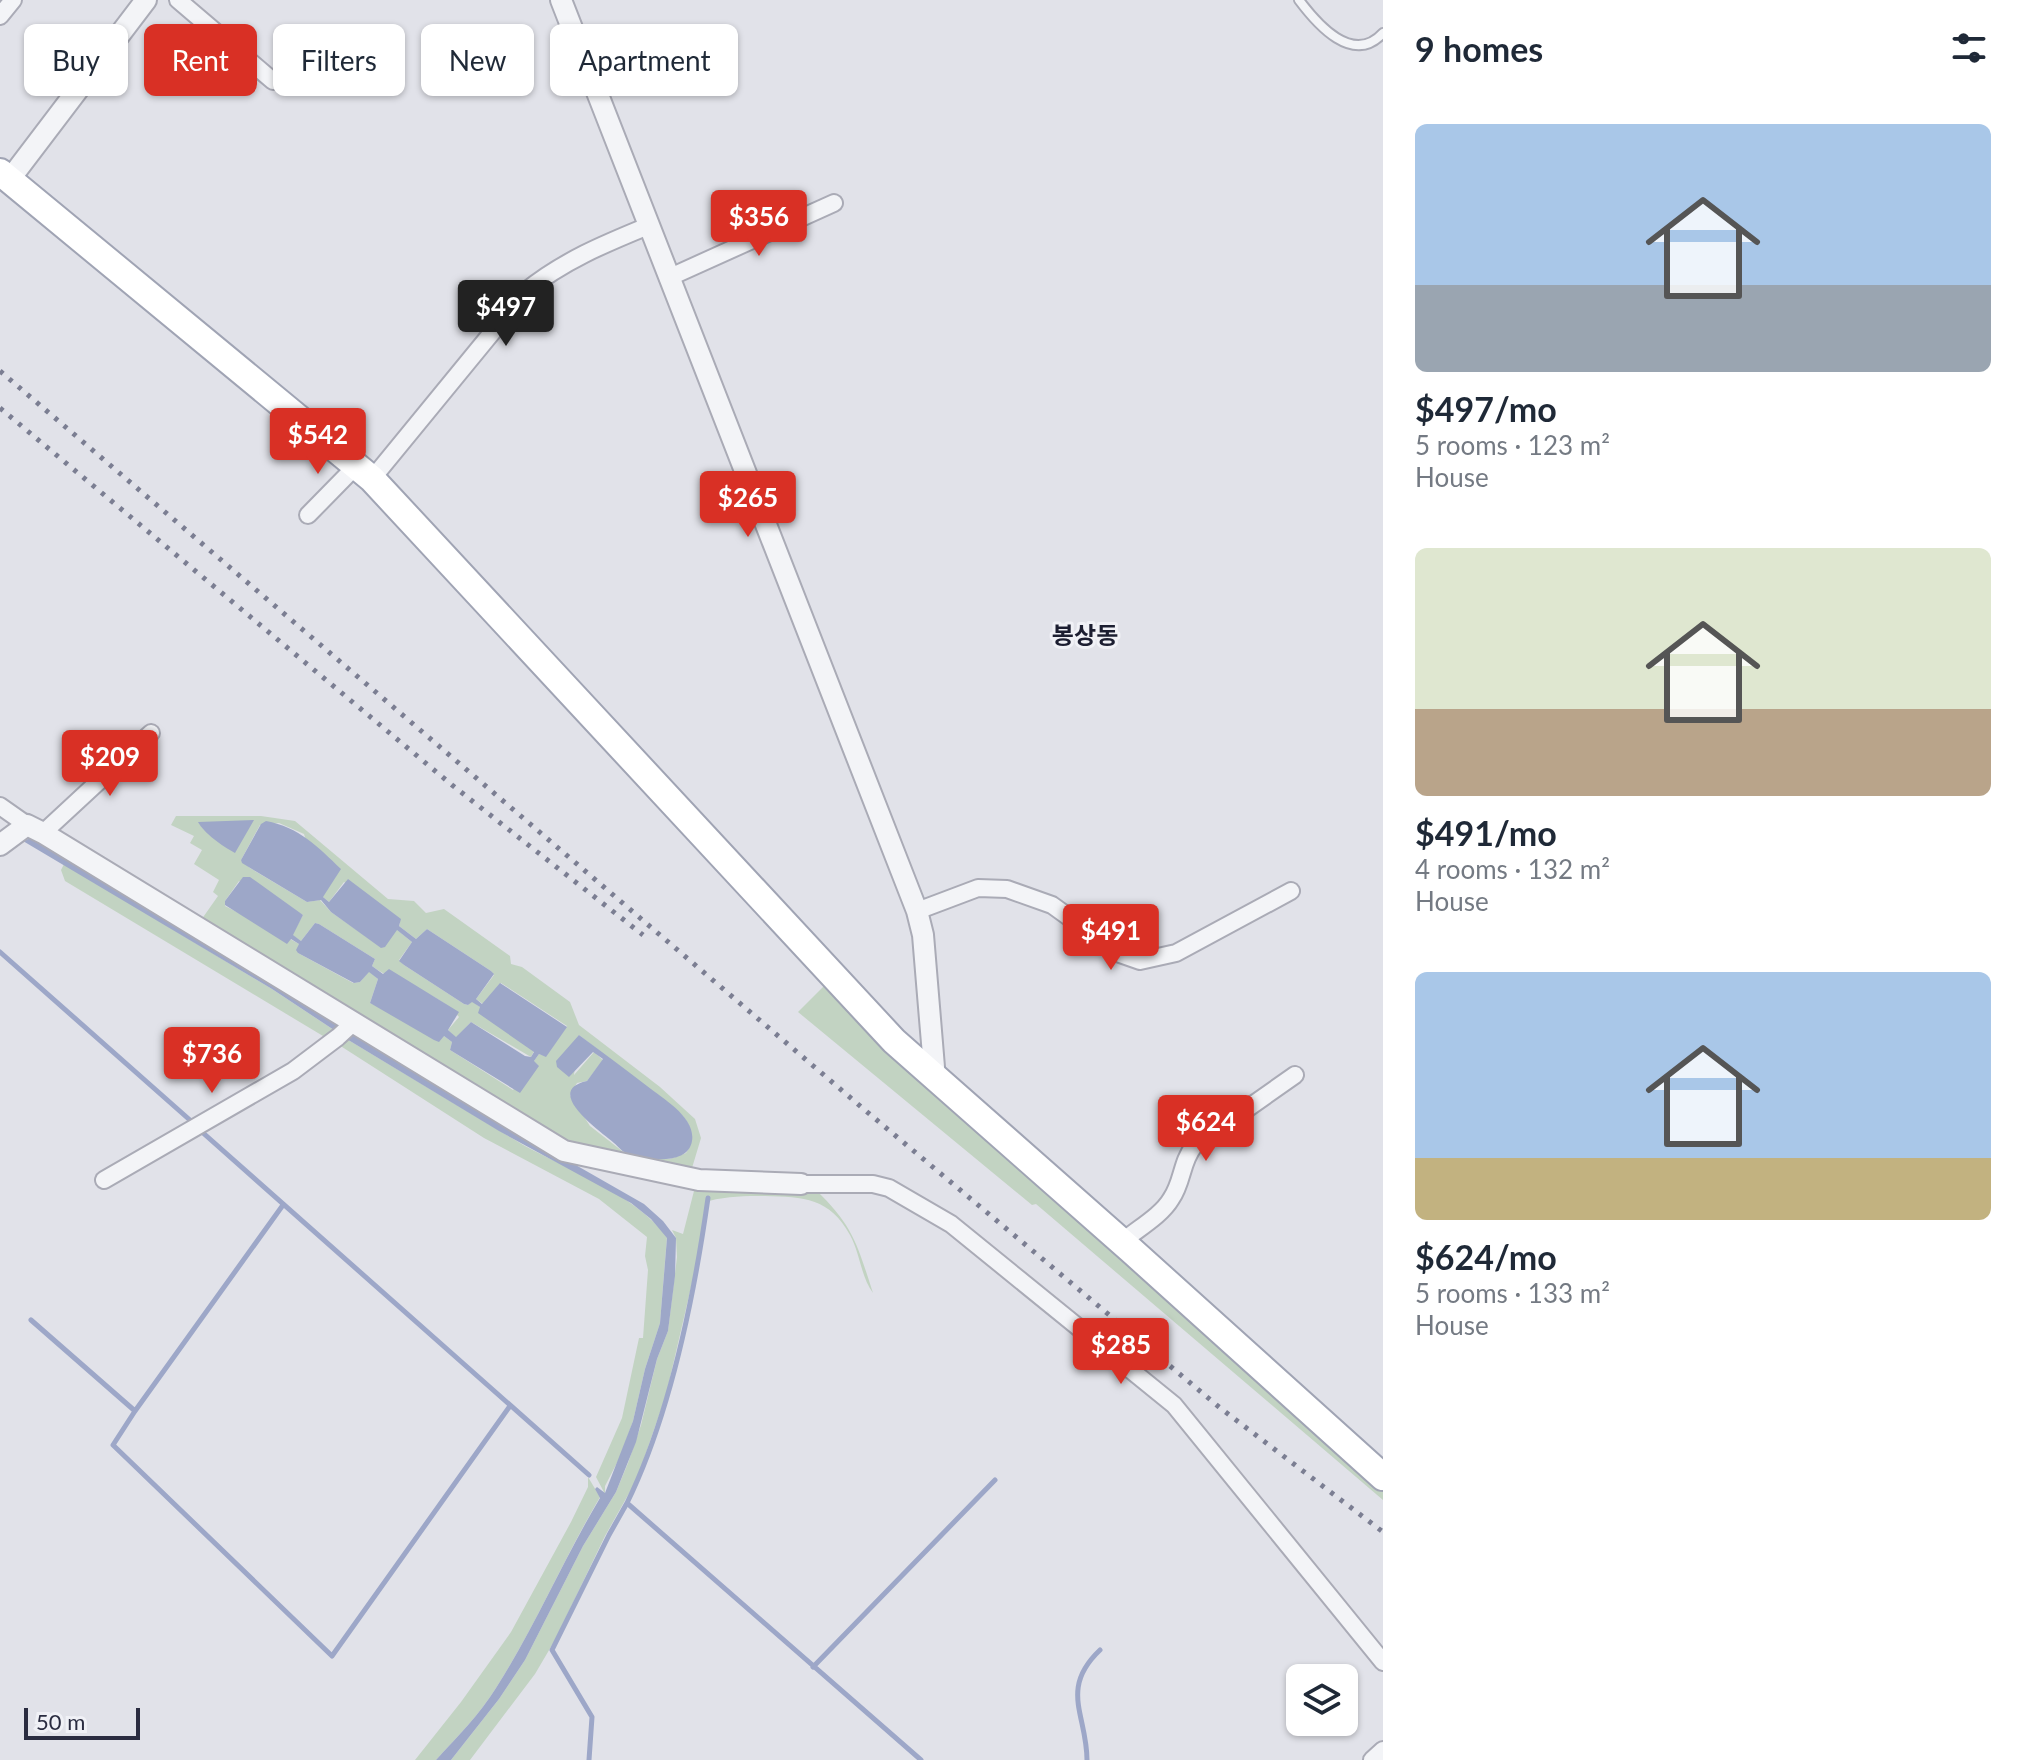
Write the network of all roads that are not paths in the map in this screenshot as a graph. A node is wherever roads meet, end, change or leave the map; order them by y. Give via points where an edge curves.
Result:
1 (13, 0) edge
2 (146, 0) edge
3 (178, 0) edge
4 (561, 0) edge
5 (1299, 0) edge
6 (0, 16) edge
7 (1383, 33) edge
8 (273, 81) dead end
9 (5, 176) edge
10 (834, 203) dead end
11 (648, 226) junction
12 (668, 278) junction
13 (364, 472) junction
14 (308, 515) dead end
15 (151, 733) dead end
16 (0, 806) edge
17 (35, 829) junction
18 (0, 845) edge
19 (1291, 891) dead end
20 (917, 911) junction
21 (345, 1031) junction
22 (1295, 1075) dead end
23 (935, 1079) junction
24 (104, 1180) dead end
25 (801, 1184) joint
26 (1122, 1242) junction
27 (1383, 1477) edge
28 (1383, 1662) edge
29 (1383, 1750) edge
30 (1372, 1760) edge

1 - 6 street
2 - 9 street
3 - 8 street
4 - 11 street
5 - 7 lane via 1331,37 1356,45
9 - 13 main road
10 - 12 street
11 - 12 street
11 - 13 street via 575,257 526,291
12 - 20 street
13 - 14 street
13 - 23 main road
15 - 17 street
16 - 17 street
17 - 18 street
17 - 21 street
19 - 20 street via 1176,953 1140,961 1120,954 1052,905 1007,889 978,888
20 - 23 street
21 - 24 street via 293,1071
21 - 25 street via 564,1151 699,1180
22 - 26 street via 1194,1146 1170,1201
23 - 26 main road
25 - 28 street via 856,1182 889,1188 951,1224 1139,1375 1174,1405
26 - 27 main road
29 - 30 street

